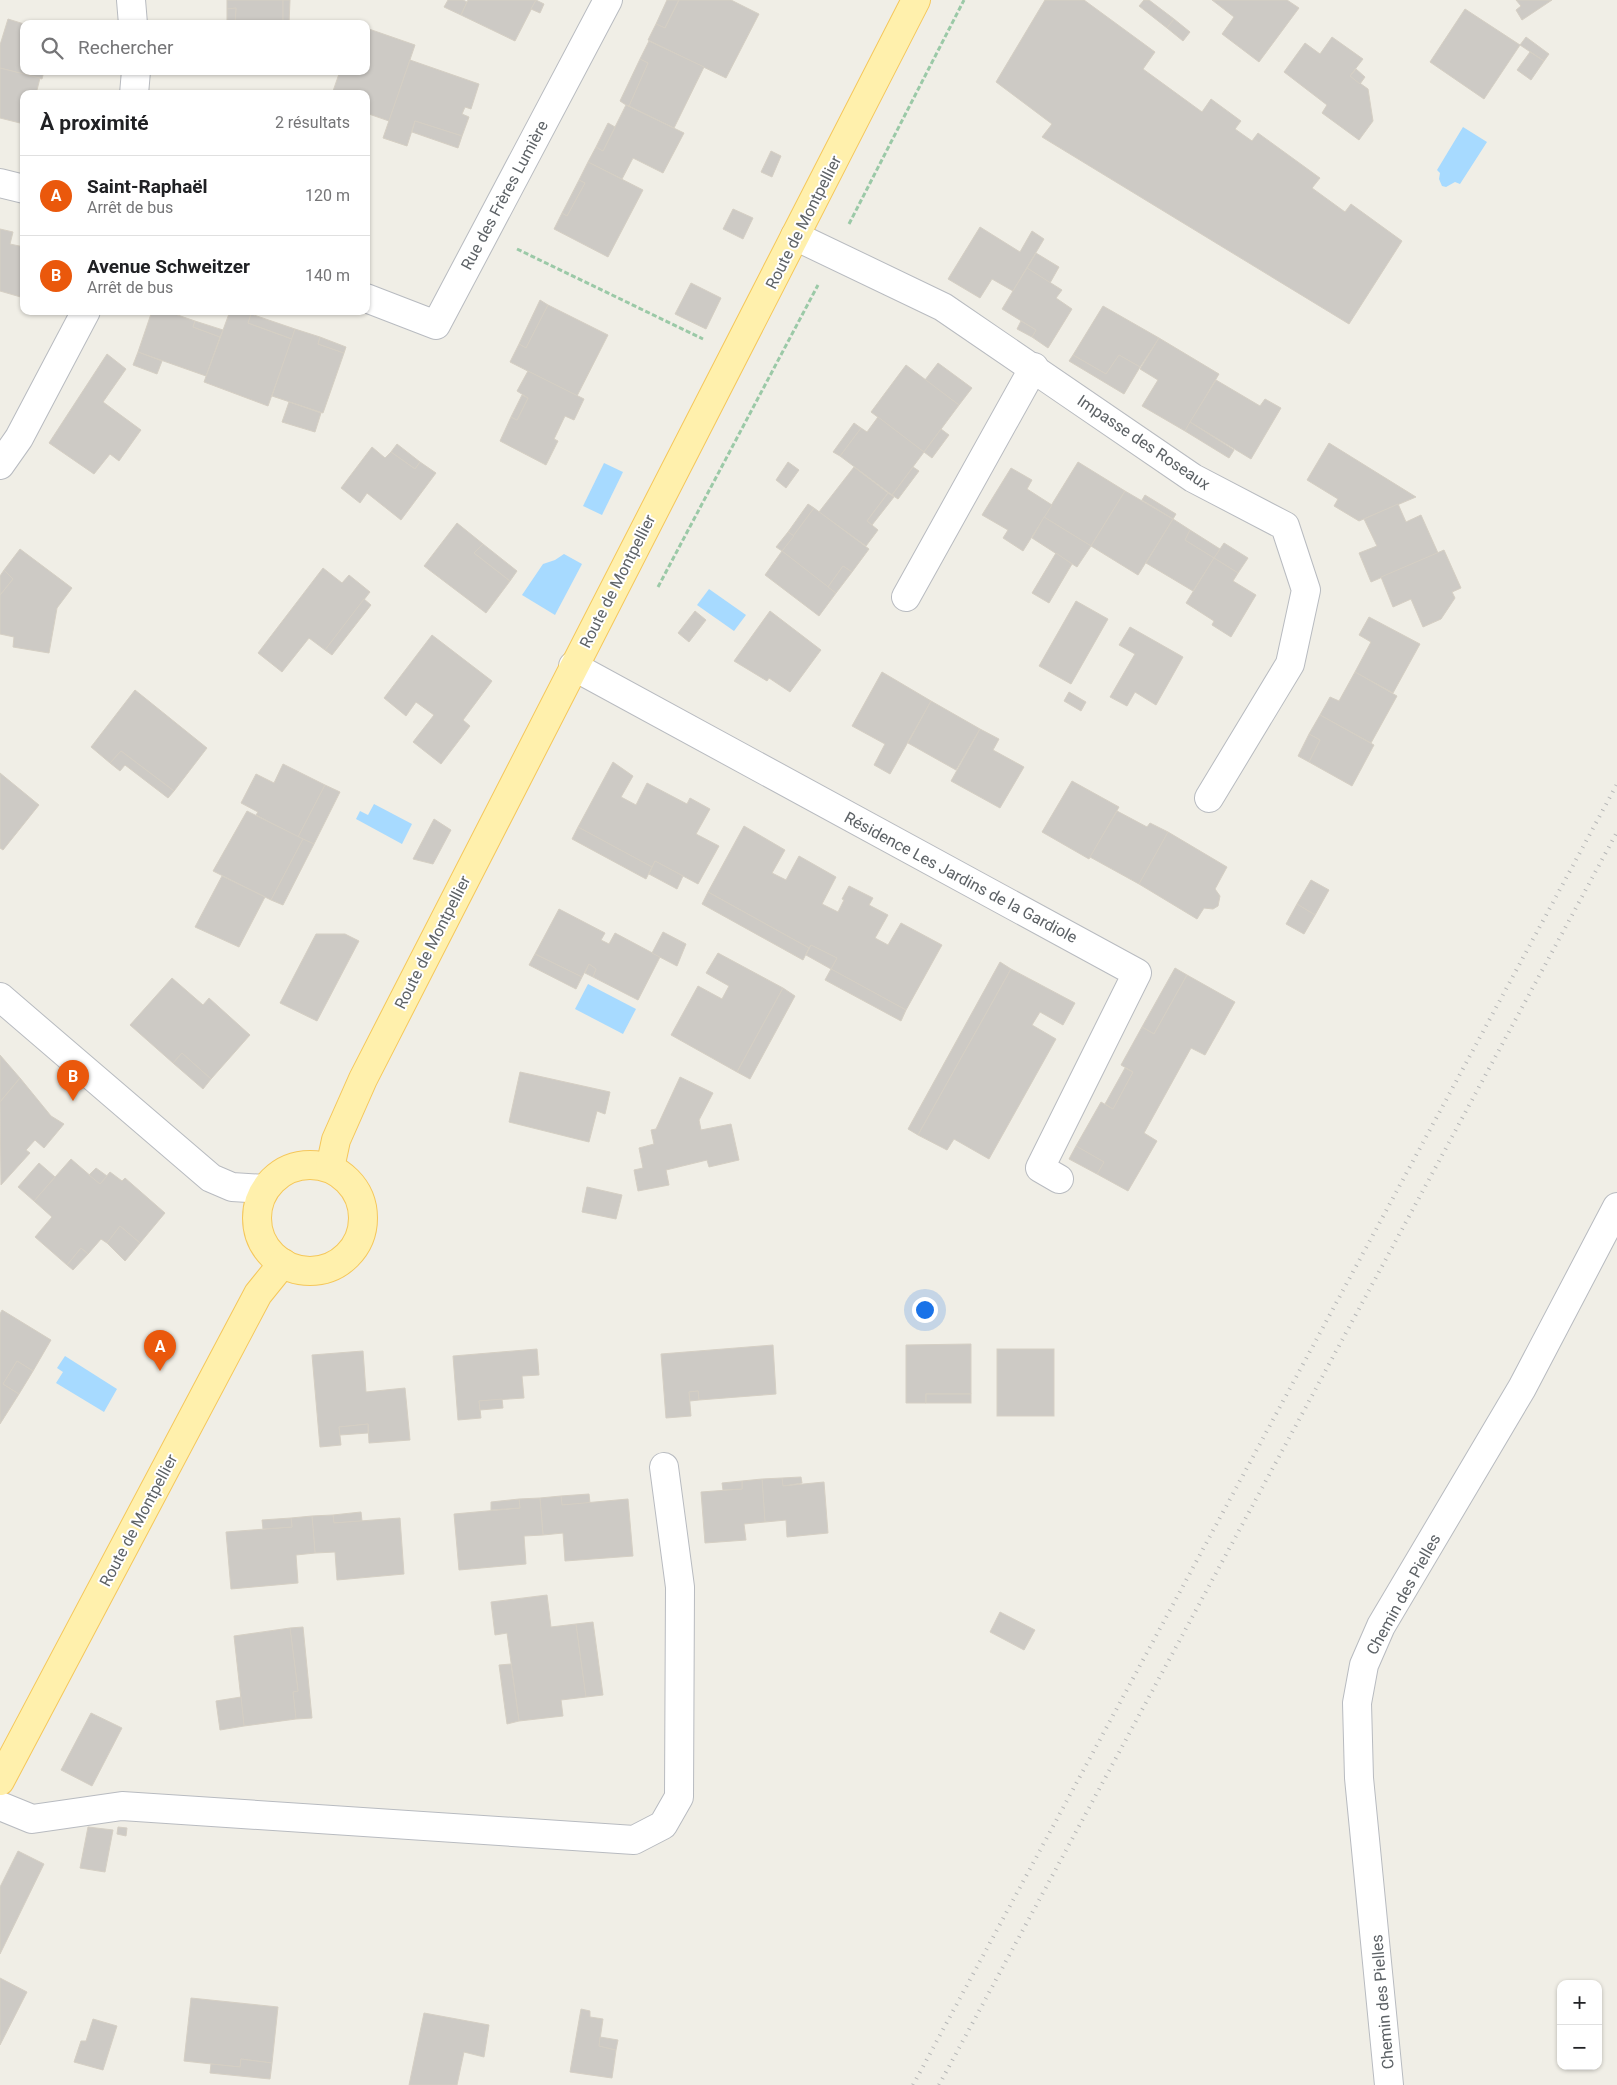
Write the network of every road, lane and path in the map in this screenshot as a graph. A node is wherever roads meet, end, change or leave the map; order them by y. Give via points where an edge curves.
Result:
1 (131, 0) edge
2 (608, 0) edge
3 (916, 0) edge
4 (964, 0) edge
5 (133, 20) edge
6 (136, 75) edge
7 (134, 90) edge
8 (0, 183) edge
9 (20, 188) edge
10 (484, 232) junction
11 (795, 236) junction
12 (833, 256) junction
13 (370, 300) edge
14 (84, 315) edge
15 (735, 354) junction
16 (1034, 368) junction
17 (0, 465) edge
18 (657, 588) dead end
19 (906, 597) dead end
20 (573, 666) junction
21 (1209, 798) dead end
22 (0, 997) edge
23 (330, 1168) junction
24 (1059, 1179) dead end
25 (265, 1190) junction
26 (1617, 1207) edge
27 (283, 1263) junction
28 (664, 1467) dead end
29 (0, 1781) edge
30 (0, 1806) edge
31 (1389, 2085) edge

1 - 5 street
2 - 10 street, Rue des Frères Lumière
3 - 11 main road, Route de Montpellier
4 - 12 path
6 - 7 street
8 - 9 street
10 - 13 street, Rue des Frères Lumière via 436,325
10 - 15 path
11 - 12 street, Impasse des Roseaux
11 - 15 main road, Route de Montpellier
12 - 16 street, Impasse des Roseaux via 943,307
12 - 18 path
14 - 17 street via 19,438
15 - 20 main road, Route de Montpellier
16 - 19 street
16 - 21 street, Impasse des Roseaux via 1193,478 1285,526 1306,590 1290,664
20 - 23 main road, Route de Montpellier via 362,1079 336,1140
20 - 24 street, Résidence Les Jardins de la Gardiole via 1137,973 1040,1168
22 - 25 street via 211,1178 232,1187
23 - 25 main road via 316,1165 293,1168 273,1180
23 - 27 main road via 348,1180 357,1192 364,1218 358,1241 350,1253 332,1266 309,1270
25 - 27 main road via 258,1211 258,1228 266,1246
26 - 31 street, Chemin des Pielles via 1522,1388 1381,1626 1364,1665 1357,1703 1359,1778
27 - 29 main road, Route de Montpellier via 258,1294
28 - 30 street via 680,1587 679,1797 663,1825 634,1840 122,1806 32,1818

